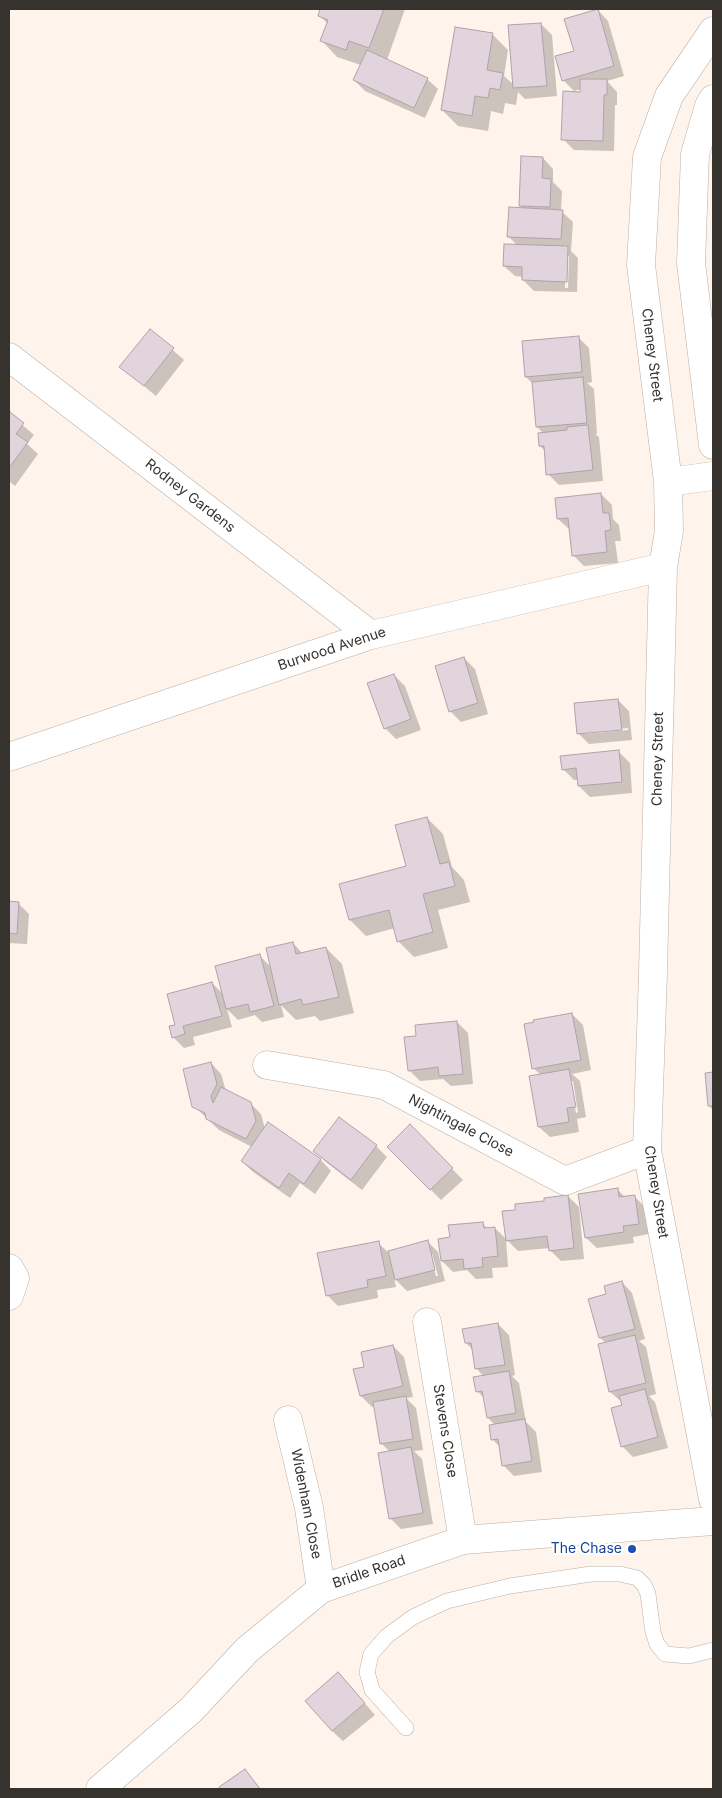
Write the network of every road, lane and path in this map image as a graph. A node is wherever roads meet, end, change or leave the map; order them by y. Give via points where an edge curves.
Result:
1 (713, 31) edge
2 (713, 99) edge
3 (9, 356) edge
4 (713, 446) edge
5 (713, 476) edge
6 (668, 482) junction
7 (663, 567) junction
8 (371, 635) junction
9 (9, 757) edge
10 (267, 1065) dead end
11 (647, 1150) junction
12 (9, 1268) edge
13 (9, 1296) edge
14 (427, 1322) dead end
15 (288, 1420) dead end
16 (713, 1500) edge
17 (713, 1521) edge
18 (463, 1540) junction
19 (321, 1589) junction
20 (713, 1650) edge
21 (406, 1728) dead end
22 (100, 1789) edge

1 - 6 street, Cheney Street via 669,96 647,157 641,265
2 - 4 street via 695,154 691,263
3 - 8 street, Rodney Gardens
5 - 6 street
6 - 7 street, Cheney Street via 669,531
7 - 8 street, Burwood Avenue
7 - 11 street, Cheney Street
8 - 9 street, Burwood Avenue
10 - 11 street, Nightingale Close via 384,1085 565,1181
11 - 16 street, Cheney Street
12 - 13 street via 15,1278
14 - 18 street, Stevens Close
15 - 19 street, Widenham Close via 309,1508
17 - 18 street, Bridle Road
18 - 19 street, Bridle Road
19 - 22 street, Bridle Road via 247,1650 191,1710
20 - 21 lane via 689,1656 665,1654 655,1638 644,1585 637,1578 620,1574 591,1574 510,1586 447,1601 412,1617 387,1636 371,1654 367,1672 372,1690

